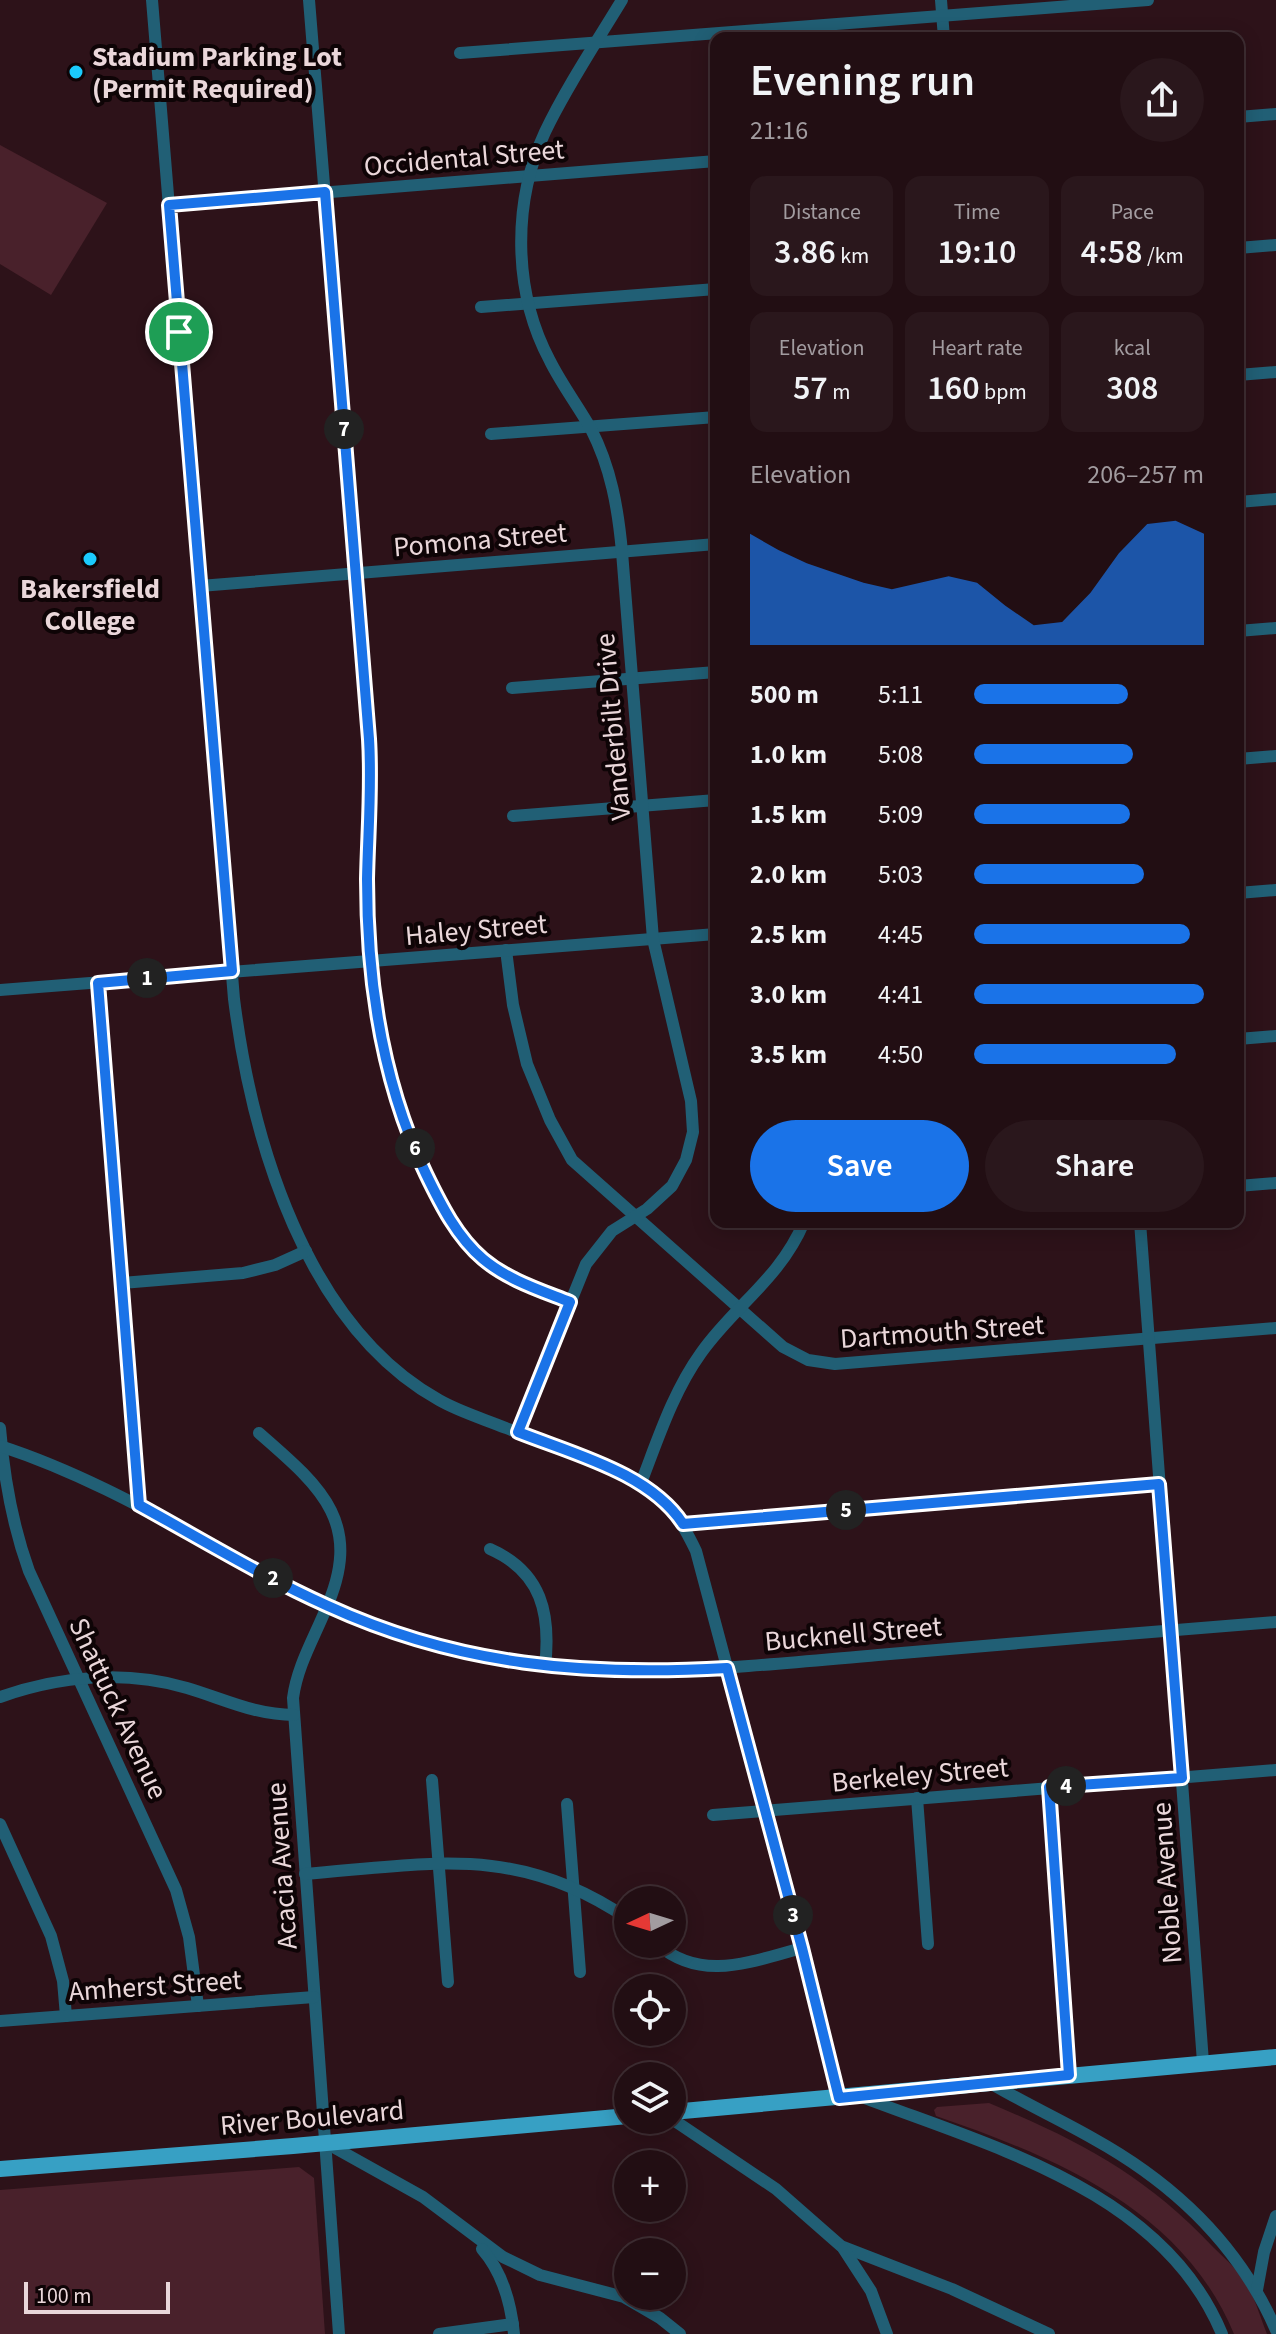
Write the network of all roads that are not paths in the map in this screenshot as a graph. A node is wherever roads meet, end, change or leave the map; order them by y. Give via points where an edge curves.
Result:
1 (152, 0) edge
2 (309, 0) edge
3 (622, 0) edge
4 (941, 0) edge
5 (1148, 0) edge
6 (942, 15) junction
7 (725, 32) edge
8 (943, 32) edge
9 (710, 33) edge
10 (597, 42) junction
11 (460, 53) dead end
12 (1276, 114) edge
13 (1244, 117) edge
14 (710, 161) edge
15 (530, 176) junction
16 (325, 192) junction
17 (169, 205) junction
18 (1276, 245) edge
19 (1244, 248) edge
20 (710, 289) edge
21 (528, 304) junction
22 (481, 307) dead end
23 (1276, 372) edge
24 (1244, 375) edge
25 (710, 417) edge
26 (589, 427) junction
27 (491, 434) dead end
28 (1276, 499) edge
29 (1244, 502) edge
30 (710, 545) edge
31 (622, 552) junction
32 (356, 573) junction
33 (200, 586) junction
34 (1276, 628) edge
35 (1244, 631) edge
36 (710, 672) edge
37 (632, 679) junction
38 (512, 688) dead end
39 (1276, 756) edge
40 (1244, 759) edge
41 (710, 800) edge
42 (642, 806) junction
43 (513, 816) dead end
44 (1276, 890) edge
45 (1244, 893) edge
46 (710, 934) edge
47 (653, 939) junction
48 (506, 950) junction
49 (372, 961) junction
50 (232, 971) junction
51 (98, 983) junction
52 (0, 990) edge
53 (1276, 1036) edge
54 (1244, 1039) edge
55 (1276, 1183) edge
56 (1244, 1186) edge
57 (634, 1217) junction
58 (800, 1228) edge
59 (1140, 1228) edge
60 (306, 1251) junction
61 (122, 1283) junction
62 (570, 1302) junction
63 (740, 1309) junction
64 (1276, 1328) edge
65 (1149, 1339) junction
66 (0, 1428) edge
67 (518, 1432) junction
68 (259, 1433) dead end
69 (1, 1446) edge
70 (641, 1483) junction
71 (1159, 1484) junction
72 (139, 1505) junction
73 (683, 1524) junction
74 (490, 1549) dead end
75 (328, 1606) junction
76 (1276, 1622) edge
77 (1170, 1630) junction
78 (545, 1667) junction
79 (727, 1668) junction
80 (79, 1678) junction
81 (0, 1697) edge
82 (294, 1715) junction
83 (1276, 1770) edge
84 (1182, 1778) junction
85 (432, 1780) dead end
86 (1049, 1787) junction
87 (917, 1798) junction
88 (567, 1804) dead end
89 (766, 1811) junction
90 (713, 1815) dead end
91 (0, 1824) edge
92 (438, 1863) junction
93 (305, 1874) junction
94 (573, 1887) junction
95 (614, 1911) edge
96 (928, 1944) dead end
97 (802, 1948) junction
98 (681, 1958) edge
99 (580, 1972) dead end
100 (448, 1982) dead end
101 (314, 1997) junction
102 (198, 2006) junction
103 (66, 2016) junction
104 (0, 2021) edge
105 (1276, 2057) edge
106 (1203, 2062) junction
107 (1069, 2075) junction
108 (992, 2084) junction
109 (859, 2096) junction
110 (839, 2098) junction
111 (686, 2111) edge
112 (614, 2117) edge
113 (686, 2128) edge
114 (325, 2142) junction
115 (0, 2169) edge
116 (1276, 2216) edge
117 (470, 2235) junction
118 (841, 2246) junction
119 (1257, 2290) junction
120 (513, 2329) edge
121 (1276, 2330) edge
122 (679, 2333) edge
123 (339, 2334) edge
124 (439, 2334) edge
125 (887, 2334) edge
126 (1046, 2334) edge
127 (1222, 2334) edge

1 - 17 street
2 - 16 street
3 - 10 street, Vanderbilt Drive
4 - 6 street
5 - 6 street
6 - 7 street
6 - 8 street
9 - 10 street
10 - 11 street
10 - 15 street, Vanderbilt Drive via 545,132
12 - 13 street
14 - 15 street, Occidental Street
15 - 16 street, Occidental Street
15 - 21 street, Vanderbilt Drive via 521,235
16 - 17 street, Occidental Street
16 - 32 street
17 - 33 street
18 - 19 street
20 - 21 street
21 - 22 street
21 - 26 street, Vanderbilt Drive via 548,358
23 - 24 street
25 - 26 street
26 - 27 street
26 - 31 street, Vanderbilt Drive via 615,492
28 - 29 street
30 - 31 street, Pomona Street
31 - 32 street, Pomona Street
31 - 37 street, Vanderbilt Drive
32 - 33 street, Pomona Street
32 - 49 street via 371,764 367,879
33 - 50 street
34 - 35 street
36 - 37 street
37 - 38 street
37 - 42 street, Vanderbilt Drive
39 - 40 street
41 - 42 street
42 - 43 street
42 - 47 street, Vanderbilt Drive
44 - 45 street
46 - 47 street, Haley Street
47 - 48 street, Haley Street
47 - 57 street, Vanderbilt Drive via 691,1101 693,1132 672,1186
48 - 49 street, Haley Street
48 - 57 street, Dartmouth Street via 519,1035 550,1120 581,1170
49 - 50 street, Haley Street
49 - 62 street via 380,1029 396,1096 447,1215 469,1246 496,1269
50 - 51 street, Haley Street
50 - 60 street via 252,1102
51 - 52 street, Haley Street
51 - 61 street
53 - 54 street
55 - 56 street
57 - 62 street, Vanderbilt Drive via 592,1253
57 - 63 street, Dartmouth Street
58 - 63 street via 774,1272
59 - 65 street, Noble Avenue
60 - 61 street via 243,1273
60 - 67 street via 359,1335 401,1375 453,1407
61 - 72 street
62 - 67 street, Vanderbilt Drive
63 - 65 street, Dartmouth Street via 783,1347 823,1363
63 - 70 street via 689,1371
64 - 65 street, Dartmouth Street
65 - 71 street, Noble Avenue
66 - 69 street, Shattuck Avenue
67 - 70 street
68 - 75 street, Acacia Avenue via 315,1484 332,1512 340,1561
69 - 72 street, Bucknell Street
69 - 80 street, Shattuck Avenue via 18,1542
70 - 73 street via 663,1498
71 - 73 street
71 - 77 street, Noble Avenue
72 - 75 street, Bucknell Street
73 - 79 street via 696,1551
74 - 78 street via 520,1568 538,1592 548,1622
75 - 78 street, Bucknell Street via 431,1644
75 - 82 street, Acacia Avenue via 295,1681
76 - 77 street, Bucknell Street
77 - 79 street, Bucknell Street
77 - 84 street, Noble Avenue
78 - 79 street, Bucknell Street via 633,1672
79 - 89 street
80 - 81 street
80 - 82 street via 157,1681 257,1712
80 - 102 street, Shattuck Avenue via 176,1890 189,1937
82 - 93 street, Acacia Avenue
83 - 84 street, Berkeley Street
84 - 86 street, Berkeley Street
84 - 106 street, Noble Avenue
85 - 92 street
86 - 87 street, Berkeley Street
86 - 107 street
87 - 89 street, Berkeley Street
87 - 96 street
88 - 94 street
89 - 90 street, Berkeley Street
89 - 97 street
91 - 103 street via 51,1936
92 - 93 street
92 - 94 street via 503,1866
92 - 100 street
93 - 101 street, Acacia Avenue
94 - 95 street
94 - 99 street
97 - 98 street via 719,1968
97 - 110 street
101 - 102 street, Amherst Street
101 - 114 street, Acacia Avenue
102 - 103 street, Amherst Street
103 - 104 street, Amherst Street
105 - 106 main road
106 - 107 main road
107 - 108 main road
108 - 109 main road
108 - 119 street via 1094,2139 1167,2187 1209,2225
109 - 110 main road
109 - 127 street via 1050,2171 1099,2198 1145,2232 1183,2270
110 - 111 main road
112 - 114 main road, River Boulevard
113 - 118 street via 776,2189
114 - 115 main road, River Boulevard
114 - 117 street via 423,2197
114 - 123 street, Acacia Avenue
116 - 119 street
117 - 120 street via 503,2282
117 - 122 street via 540,2275 624,2297
118 - 125 street via 871,2291
118 - 126 street via 952,2289
119 - 121 street
120 - 124 street

